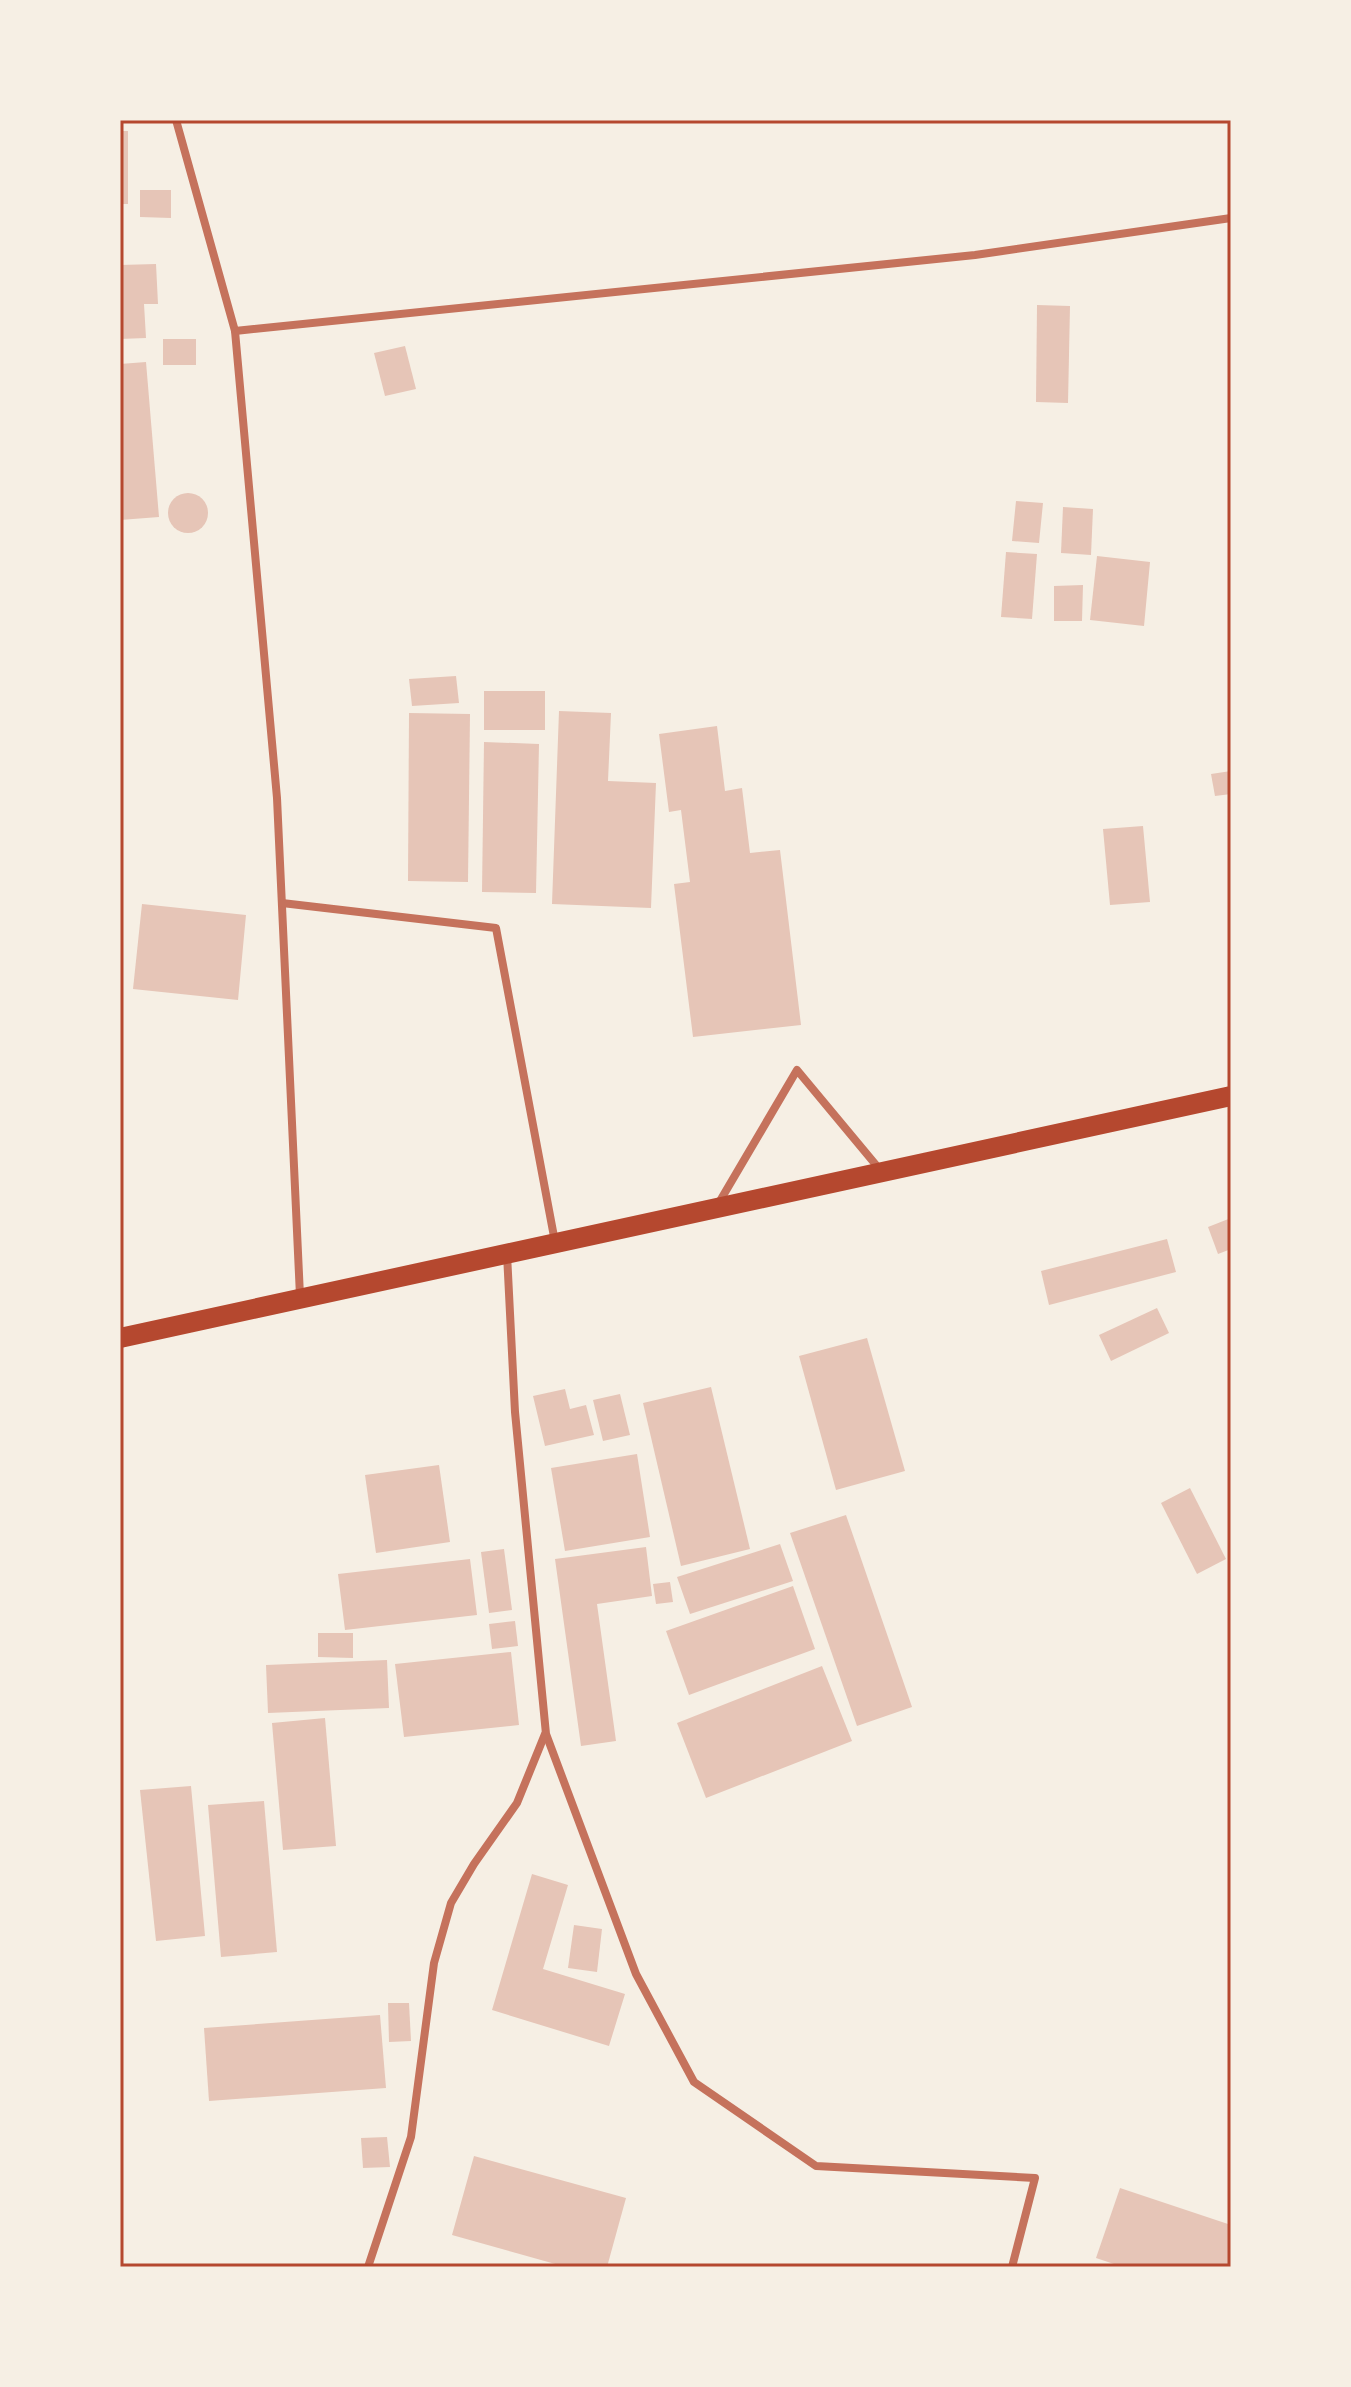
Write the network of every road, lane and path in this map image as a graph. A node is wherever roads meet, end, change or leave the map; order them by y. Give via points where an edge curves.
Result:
1 (176, 120) edge
2 (1231, 218) edge
3 (235, 331) junction
4 (282, 903) junction
5 (1231, 1096) edge
6 (881, 1171) junction
7 (716, 1207) junction
8 (555, 1242) junction
9 (507, 1252) junction
10 (300, 1297) junction
11 (120, 1338) edge
12 (546, 1734) junction
13 (368, 2267) edge
14 (1012, 2267) edge

1 - 3 street
2 - 3 street via 975,255
3 - 4 street
4 - 8 street via 496,928
4 - 10 street
5 - 6 main road
6 - 7 main road
6 - 7 street via 797,1070
7 - 8 main road
8 - 9 main road
9 - 10 main road
9 - 12 street via 515,1412
10 - 11 main road
12 - 13 street via 517,1803 451,1903 434,1963 411,2137
12 - 14 street via 636,1974 694,2082 816,2166 1035,2178

